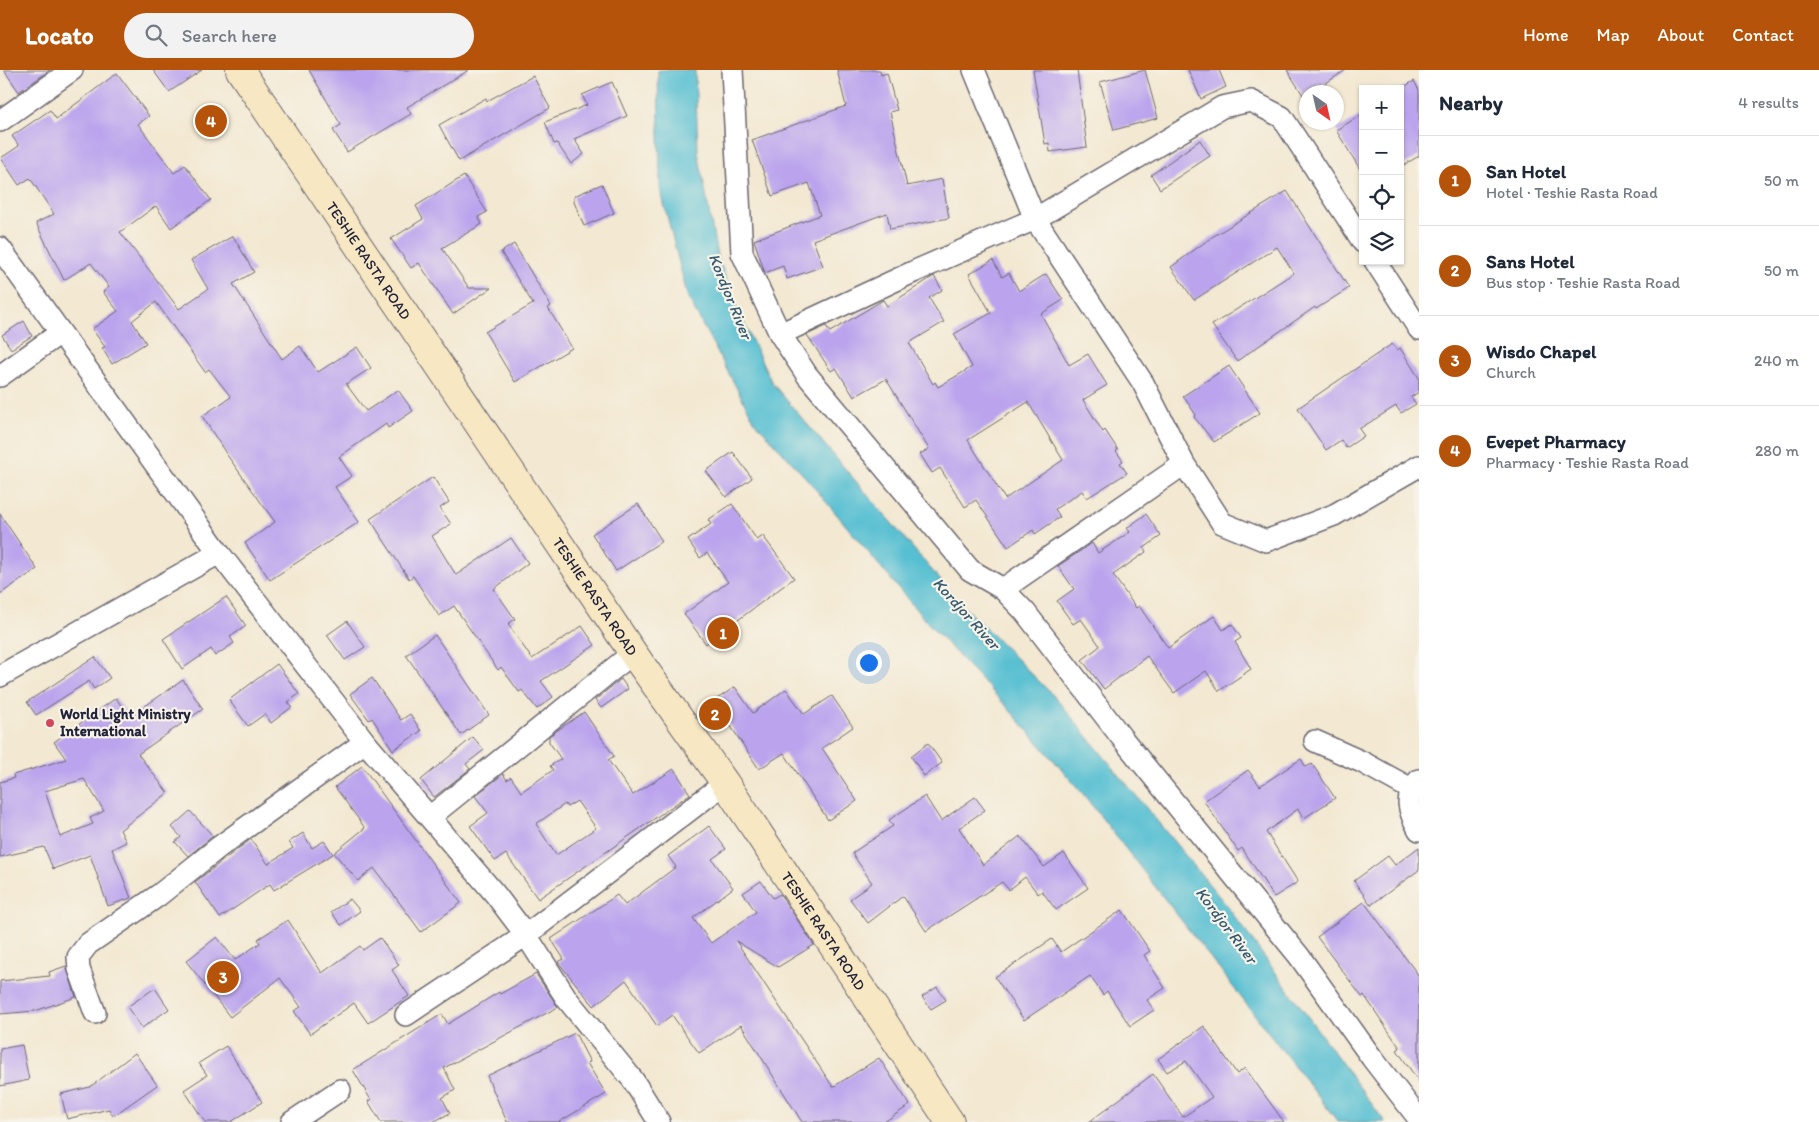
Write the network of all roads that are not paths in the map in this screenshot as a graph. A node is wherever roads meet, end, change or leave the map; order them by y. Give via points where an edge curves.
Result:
1 (72, 70) edge
2 (240, 70) edge
3 (732, 70) edge
4 (974, 70) edge
5 (0, 121) edge
6 (1035, 219) junction
7 (1359, 236) edge
8 (0, 248) edge
9 (1378, 265) edge
10 (1419, 329) edge
11 (60, 333) junction
12 (780, 334) junction
13 (0, 376) edge
14 (1184, 464) junction
15 (1419, 466) edge
16 (219, 553) junction
17 (1003, 588) junction
18 (633, 653) junction
19 (0, 676) edge
20 (1315, 741) dead end
21 (365, 742) junction
22 (725, 783) junction
23 (1415, 785) edge
24 (431, 816) junction
25 (1419, 830) edge
26 (526, 935) junction
27 (95, 1013) dead end
28 (406, 1015) dead end
29 (340, 1090) dead end
30 (1419, 1119) edge
31 (292, 1122) edge
32 (659, 1122) edge
33 (950, 1122) edge

1 - 5 street
2 - 18 main road, TESHIE RASTA ROAD
3 - 12 street via 742,253
4 - 6 street
6 - 7 street via 1222,107 1251,101 1282,117
6 - 12 street
6 - 14 street via 1143,383
8 - 11 street
9 - 10 street
11 - 13 street
11 - 16 street
12 - 17 street via 806,375 970,570
14 - 15 street via 1222,523 1266,541 1334,515
14 - 17 street
16 - 19 street
16 - 21 street
17 - 30 street via 1299,956
18 - 22 main road, TESHIE RASTA ROAD
18 - 24 street
20 - 23 street
21 - 24 street
21 - 27 street via 88,944 78,957 79,969
22 - 26 street
22 - 33 main road, TESHIE RASTA ROAD
23 - 25 street via 1409,812
24 - 26 street
26 - 28 street
26 - 32 street via 567,999 633,1080
29 - 31 street

